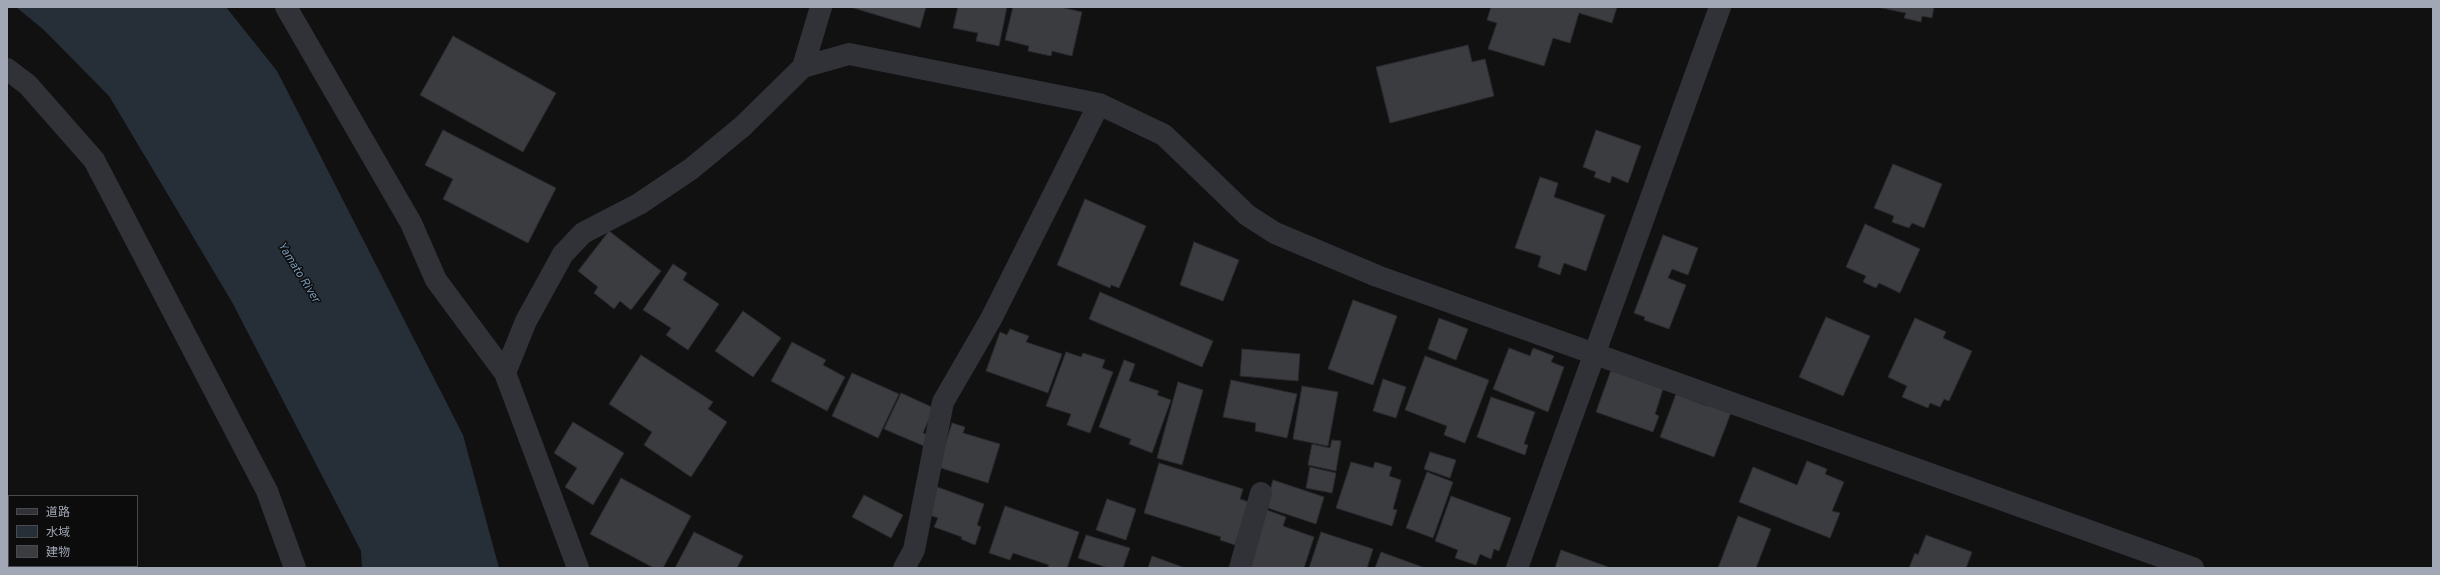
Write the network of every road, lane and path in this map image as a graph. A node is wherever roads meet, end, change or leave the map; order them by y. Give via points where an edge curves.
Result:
1 (286, 7) edge
2 (821, 7) edge
3 (1720, 7) edge
4 (802, 67) junction
5 (7, 69) edge
6 (1099, 104) junction
7 (1593, 352) junction
8 (505, 373) junction
9 (1261, 493) dead end
10 (295, 568) edge
11 (578, 568) edge
12 (904, 568) edge
13 (1240, 568) edge
14 (1517, 568) edge
15 (2193, 568) edge

1 - 8 street via 411,223 436,280
2 - 4 street
3 - 7 street
4 - 6 street via 849,54
4 - 8 street via 743,126 691,168 639,204 583,233 563,254 526,322
5 - 10 street via 28,85 94,160 267,491
6 - 7 street via 1164,135 1247,215 1275,233 1377,276
6 - 12 street via 991,319 943,402 914,550
7 - 14 street
7 - 15 street
8 - 11 street
9 - 13 street

